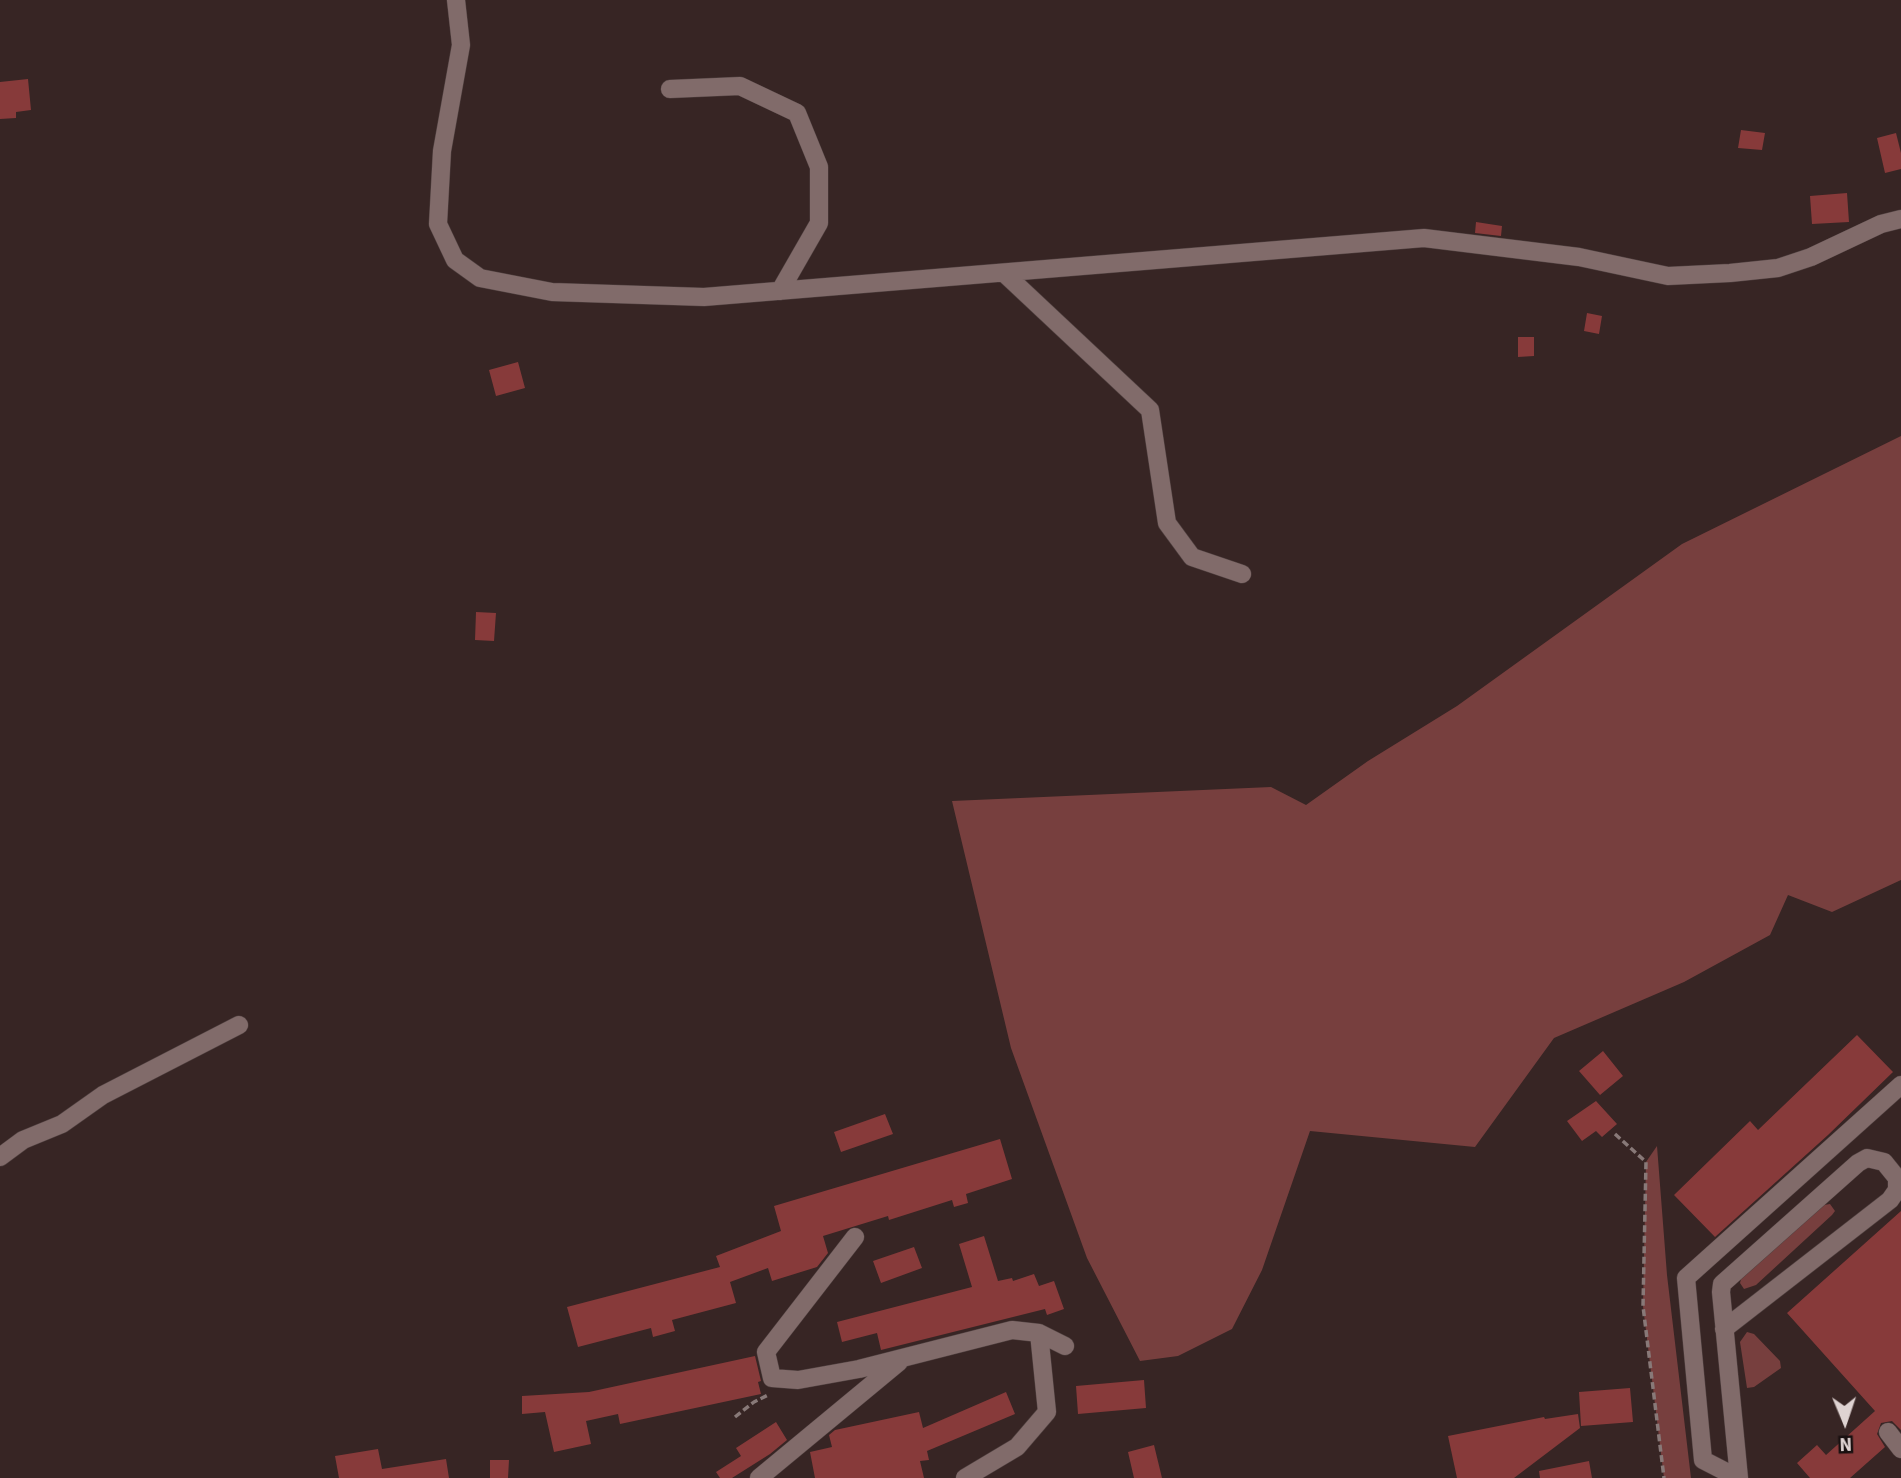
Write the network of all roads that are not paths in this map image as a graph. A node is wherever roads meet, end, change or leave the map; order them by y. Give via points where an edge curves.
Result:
1 (456, 0) edge
2 (670, 89) dead end
3 (1901, 219) edge
4 (1004, 273) junction
5 (780, 291) junction
6 (1242, 574) dead end
7 (239, 1026) dead end
8 (1901, 1085) edge
9 (0, 1157) edge
10 (855, 1237) dead end
11 (1724, 1329) junction
12 (1039, 1333) junction
13 (1065, 1346) dead end
14 (904, 1357) junction
15 (1888, 1432) dead end
16 (1901, 1449) edge
17 (759, 1478) edge
18 (965, 1478) edge
19 (1738, 1478) edge

1 - 5 street via 461,45 442,151 438,223 455,260 480,278 552,292 704,297
2 - 5 street via 740,86 797,113 819,167 819,223
3 - 4 street via 1778,268 1730,273 1668,276 1579,257 1424,239
4 - 5 street
4 - 6 street via 1150,410 1167,523 1192,557
7 - 9 street via 103,1095 62,1124 23,1140
8 - 19 street via 1686,1278 1703,1460
10 - 14 street via 766,1352 772,1378 798,1380
11 - 11 street via 1722,1284 1858,1163 1867,1158 1884,1162 1897,1178 1897,1190 1890,1200
11 - 19 street
12 - 13 street
12 - 14 street via 1012,1330
12 - 18 street via 1047,1412 1017,1447
14 - 17 street
15 - 16 street

